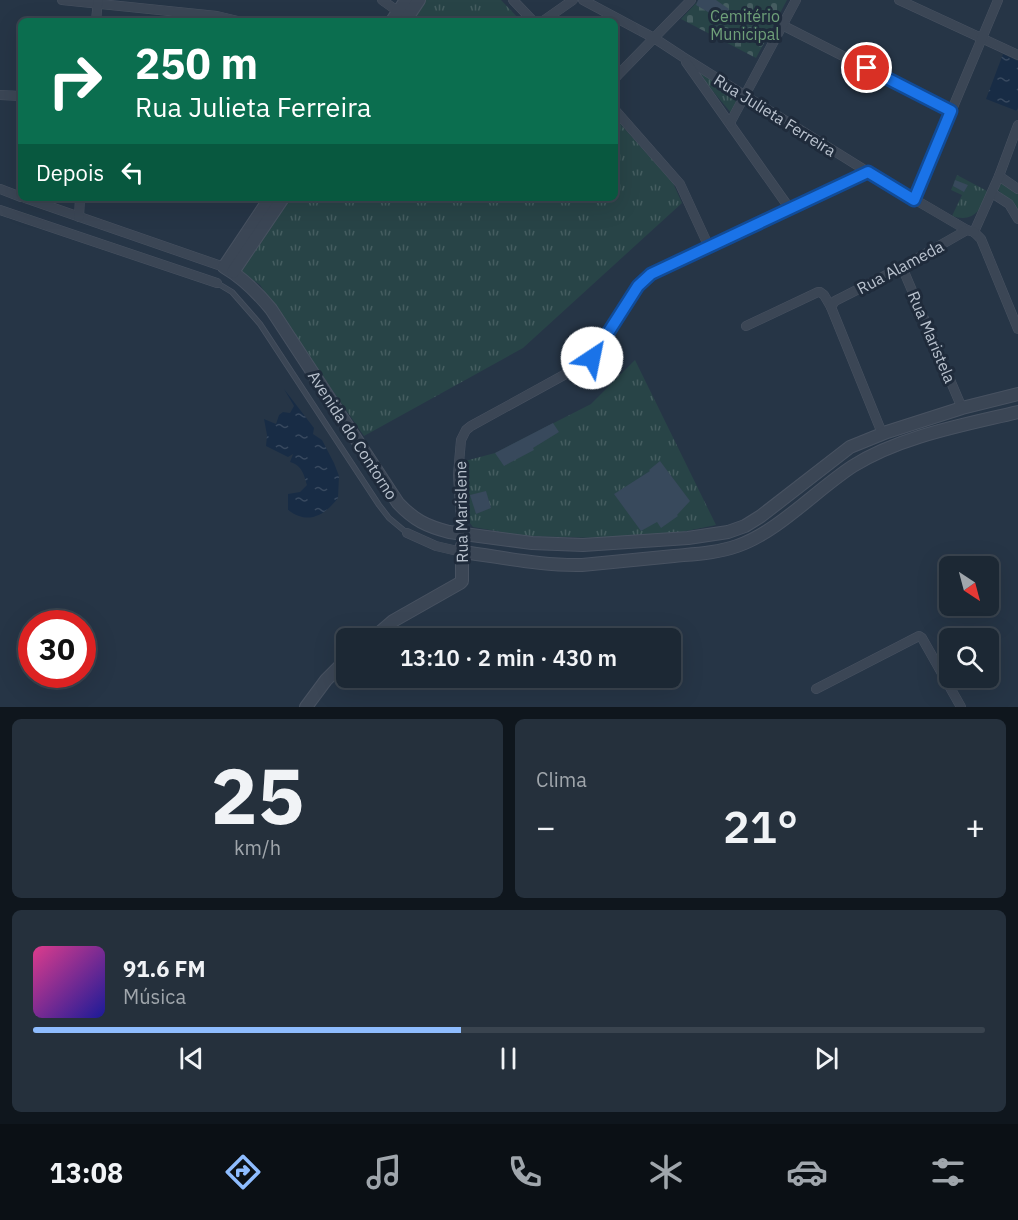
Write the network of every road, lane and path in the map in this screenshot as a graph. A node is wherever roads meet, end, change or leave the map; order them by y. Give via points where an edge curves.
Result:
1 (62, 0) edge
2 (382, 0) edge
3 (406, 0) edge
4 (419, 0) edge
5 (513, 0) edge
6 (573, 0) edge
7 (583, 0) edge
8 (691, 0) edge
9 (796, 0) edge
10 (899, 0) edge
11 (998, 0) edge
12 (98, 2) edge
13 (96, 18) edge
14 (225, 18) edge
15 (400, 18) edge
16 (530, 18) edge
17 (547, 18) edge
18 (617, 18) edge
19 (618, 19) edge
20 (782, 25) junction
21 (654, 38) junction
22 (982, 38) junction
23 (1018, 54) edge
24 (682, 57) junction
25 (618, 75) edge
26 (0, 95) edge
27 (744, 95) junction
28 (18, 96) edge
29 (951, 111) junction
30 (618, 113) edge
31 (730, 123) junction
32 (1018, 125) edge
33 (868, 172) junction
34 (999, 176) junction
35 (0, 189) edge
36 (1018, 189) edge
37 (992, 193) junction
38 (18, 196) edge
39 (914, 200) junction
40 (33, 201) edge
41 (80, 201) edge
42 (268, 201) edge
43 (281, 201) edge
44 (790, 209) junction
45 (0, 210) edge
46 (79, 217) junction
47 (1018, 219) edge
48 (970, 231) junction
49 (709, 247) junction
50 (902, 267) junction
51 (228, 269) junction
52 (217, 283) joint
53 (831, 308) junction
54 (746, 326) dead end
55 (1018, 329) edge
56 (1018, 394) edge
57 (962, 408) junction
58 (1018, 412) edge
59 (882, 434) junction
60 (406, 533) joint
61 (462, 534) junction
62 (583, 545) junction
63 (462, 552) junction
64 (582, 565) junction
65 (385, 628) edge
66 (336, 671) edge
67 (816, 689) dead end
68 (306, 707) edge
69 (961, 707) edge

1 - 12 street
2 - 15 street
3 - 15 street
4 - 15 street
5 - 16 street
6 - 17 street
7 - 18 street, Rua Julieta Ferreira
8 - 21 street
9 - 20 street
10 - 22 street
11 - 22 street
12 - 13 street
12 - 14 street
19 - 21 street, Rua Julieta Ferreira
20 - 27 street
20 - 29 street
21 - 24 street, Rua Julieta Ferreira
21 - 25 street
22 - 23 street
22 - 29 street
24 - 27 street, Rua Julieta Ferreira
24 - 31 street
26 - 28 street
27 - 31 street
27 - 33 street, Rua Julieta Ferreira
29 - 39 street
30 - 49 street via 680,184
31 - 44 street
32 - 34 street
33 - 39 street, Rua Julieta Ferreira
33 - 44 street, Rua Marislene
34 - 36 street
34 - 37 street
35 - 38 street, Avenida do Contorno
37 - 47 street via 1009,204
37 - 48 street
39 - 48 street, Rua Julieta Ferreira
40 - 46 street, Avenida do Contorno
41 - 46 street
42 - 51 street
43 - 51 street
44 - 49 street, Rua Marislene
45 - 52 street
46 - 51 street, Avenida do Contorno
48 - 50 street, Rua Alameda
48 - 55 street via 981,240
49 - 61 street, Rua Marislene via 644,279 584,364 466,430 460,440 458,475
50 - 53 street, Rua Alameda via 836,301
50 - 57 street, Rua Maristela
51 - 61 street, Avenida do Contorno via 271,309 398,502 418,521
52 - 60 lane via 232,292 260,324 379,505
53 - 54 street via 824,294 818,292
53 - 59 street
56 - 57 street, Avenida do Contorno
57 - 59 street, Avenida do Contorno
58 - 64 street via 926,436 871,456 765,532 738,546
59 - 62 street, Avenida do Contorno via 850,447 745,526 710,536
60 - 63 street
61 - 62 street, Avenida do Contorno
61 - 63 street, Rua Marislene
62 - 64 street
63 - 64 street
63 - 65 street, Rua Marislene via 460,583
66 - 68 street
67 - 69 street via 919,636

